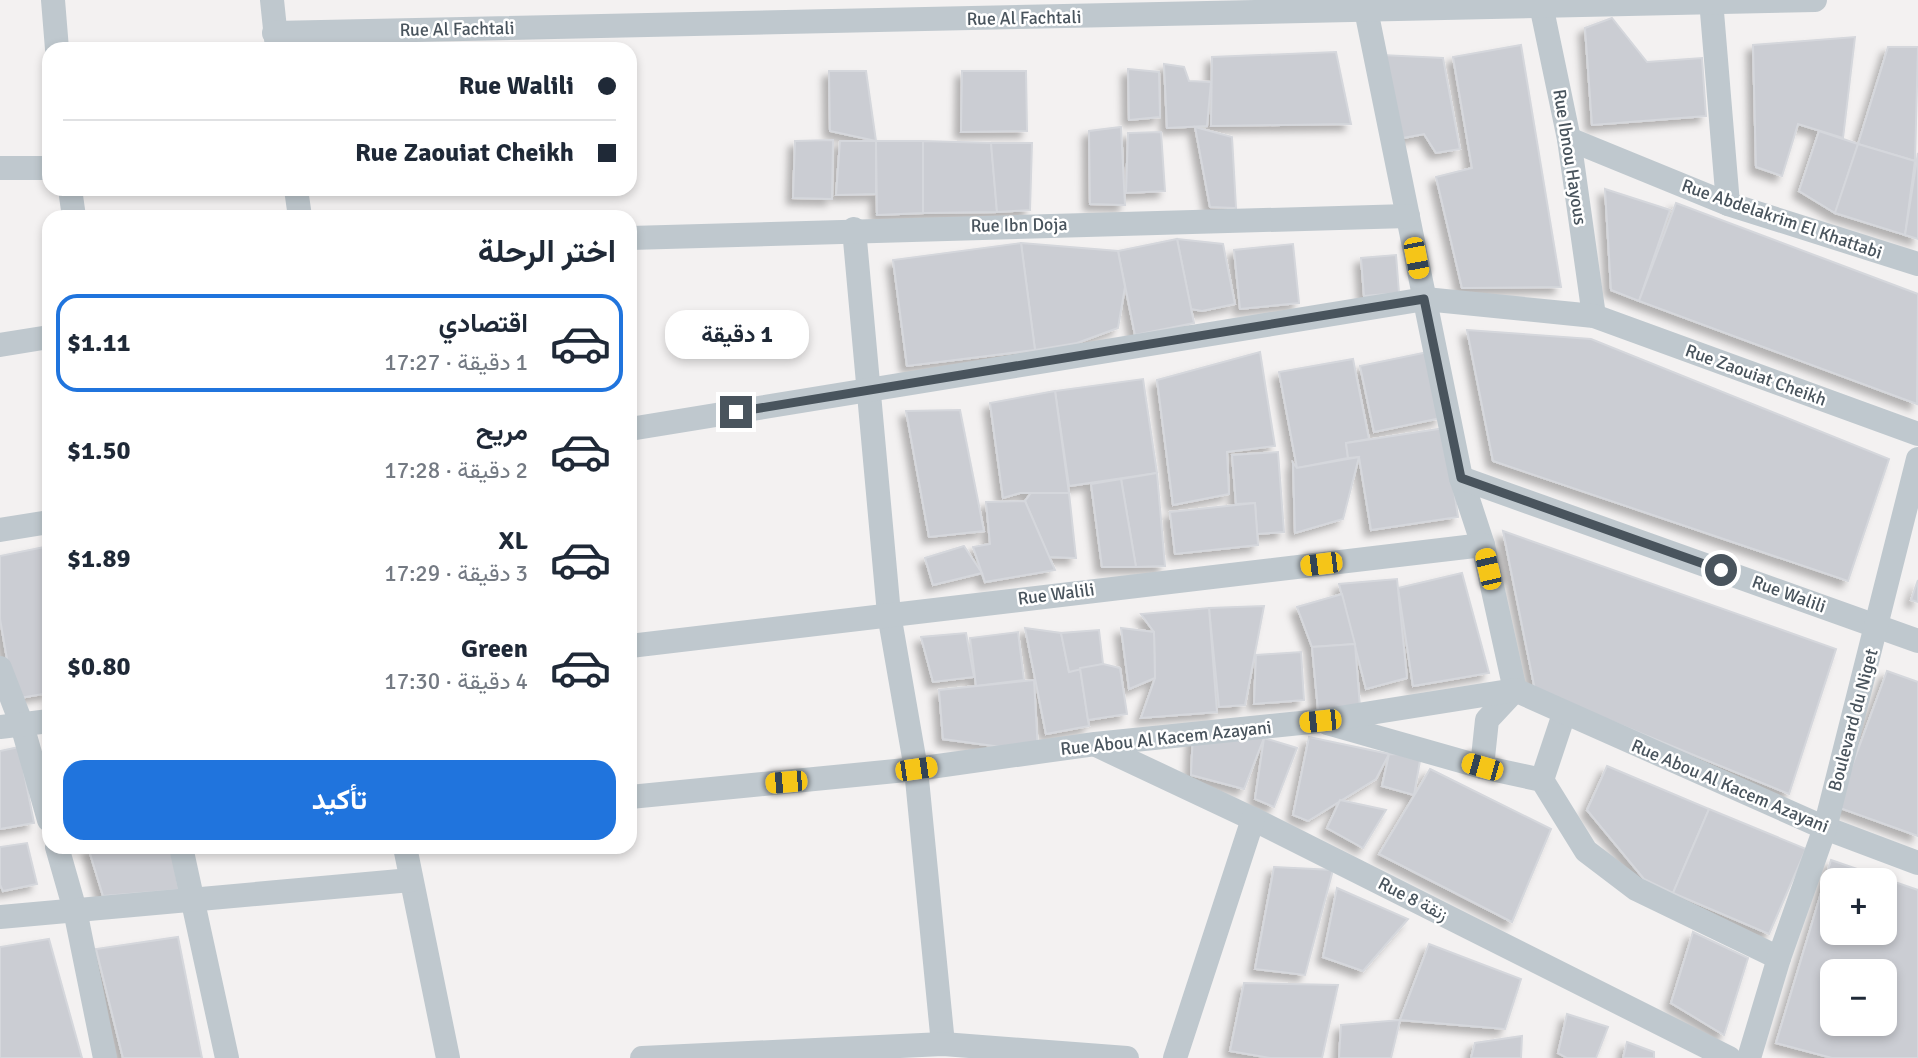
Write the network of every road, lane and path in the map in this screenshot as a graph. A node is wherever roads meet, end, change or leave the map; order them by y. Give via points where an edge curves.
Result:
1 (53, 0) edge
2 (272, 0) edge
3 (1815, 0) edge
4 (1541, 2) edge
5 (1711, 2) edge
6 (1366, 5) edge
7 (941, 10) edge
8 (276, 41) edge
9 (56, 42) edge
10 (1569, 139) junction
11 (0, 168) edge
12 (42, 168) edge
13 (1728, 204) junction
14 (1408, 216) junction
15 (854, 229) junction
16 (637, 237) edge
17 (1918, 264) edge
18 (1424, 299) junction
19 (1594, 316) junction
20 (42, 338) edge
21 (0, 345) edge
22 (868, 390) junction
23 (637, 428) edge
24 (1918, 434) edge
25 (1918, 459) edge
26 (1461, 478) junction
27 (42, 523) edge
28 (0, 530) edge
29 (1483, 545) junction
30 (889, 614) junction
31 (1878, 625) junction
32 (1918, 641) edge
33 (637, 645) edge
34 (0, 668) edge
35 (1515, 690) junction
36 (1564, 714) junction
37 (1320, 721) junction
38 (42, 722) edge
39 (11, 726) edge
40 (1095, 744) junction
41 (1482, 767) junction
42 (916, 769) junction
43 (1542, 780) junction
44 (637, 796) edge
45 (42, 803) edge
46 (1254, 819) junction
47 (1825, 828) junction
48 (59, 854) edge
49 (182, 854) edge
50 (406, 854) edge
51 (1918, 863) edge
52 (411, 880) junction
53 (190, 900) junction
54 (75, 910) junction
55 (0, 917) edge
56 (1779, 958) junction
57 (943, 1044) junction
58 (105, 1058) edge
59 (228, 1058) edge
60 (448, 1058) edge
61 (642, 1058) edge
62 (1127, 1058) edge
63 (1175, 1058) edge
64 (1729, 1058) edge
65 (1749, 1058) edge

1 - 9 street
2 - 8 street
3 - 5 street, Rue Al Fachtali
4 - 5 street, Rue Al Fachtali
4 - 6 street, Rue Al Fachtali
4 - 10 street, Rue Ibnou Hayous
5 - 13 street
6 - 7 street, Rue Al Fachtali
6 - 14 street
7 - 8 street, Rue Al Fachtali
10 - 13 street, Rue Abdelakrim El Khattabi
10 - 19 street, Rue Ibnou Hayous
11 - 12 street
13 - 17 street, Rue Abdelakrim El Khattabi
14 - 15 street, Rue Ibn Doja
14 - 18 street
15 - 16 street, Rue Ibn Doja
15 - 22 street
18 - 19 street, Rue Zaouiat Cheikh
18 - 22 street
18 - 26 street
19 - 24 street, Rue Zaouiat Cheikh
20 - 21 street
22 - 23 street
22 - 30 street
25 - 31 street, Boulevard du Niget
26 - 29 street
26 - 31 street, Rue Walili
27 - 28 street
29 - 30 street, Rue Walili
29 - 35 street
30 - 33 street, Rue Walili
30 - 42 street
31 - 32 street, Rue Walili
31 - 47 street, Boulevard du Niget
34 - 39 street
35 - 36 street, Rue Abou Al Kacem Azayani
35 - 37 street, Rue Abou Al Kacem Azayani
35 - 41 street via 1487,720
36 - 43 street
36 - 47 street, Rue Abou Al Kacem Azayani
37 - 40 street, Rue Abou Al Kacem Azayani
37 - 41 street
38 - 39 street
39 - 45 street
40 - 42 street, Rue Abou Al Kacem Azayani
40 - 46 street, Rue 8 زنقة
41 - 43 street
42 - 44 street, Rue Abou Al Kacem Azayani
42 - 57 street
43 - 56 street via 1586,851 1636,889
46 - 63 street
46 - 64 street, Rue 8 زنقة
47 - 51 street, Rue Abou Al Kacem Azayani
47 - 56 street, Boulevard du Niget
48 - 54 street
49 - 53 street
50 - 52 street
52 - 53 street
52 - 60 street
53 - 54 street
53 - 59 street
54 - 55 street
54 - 58 street
56 - 65 street, Boulevard du Niget
57 - 61 street
57 - 62 street

